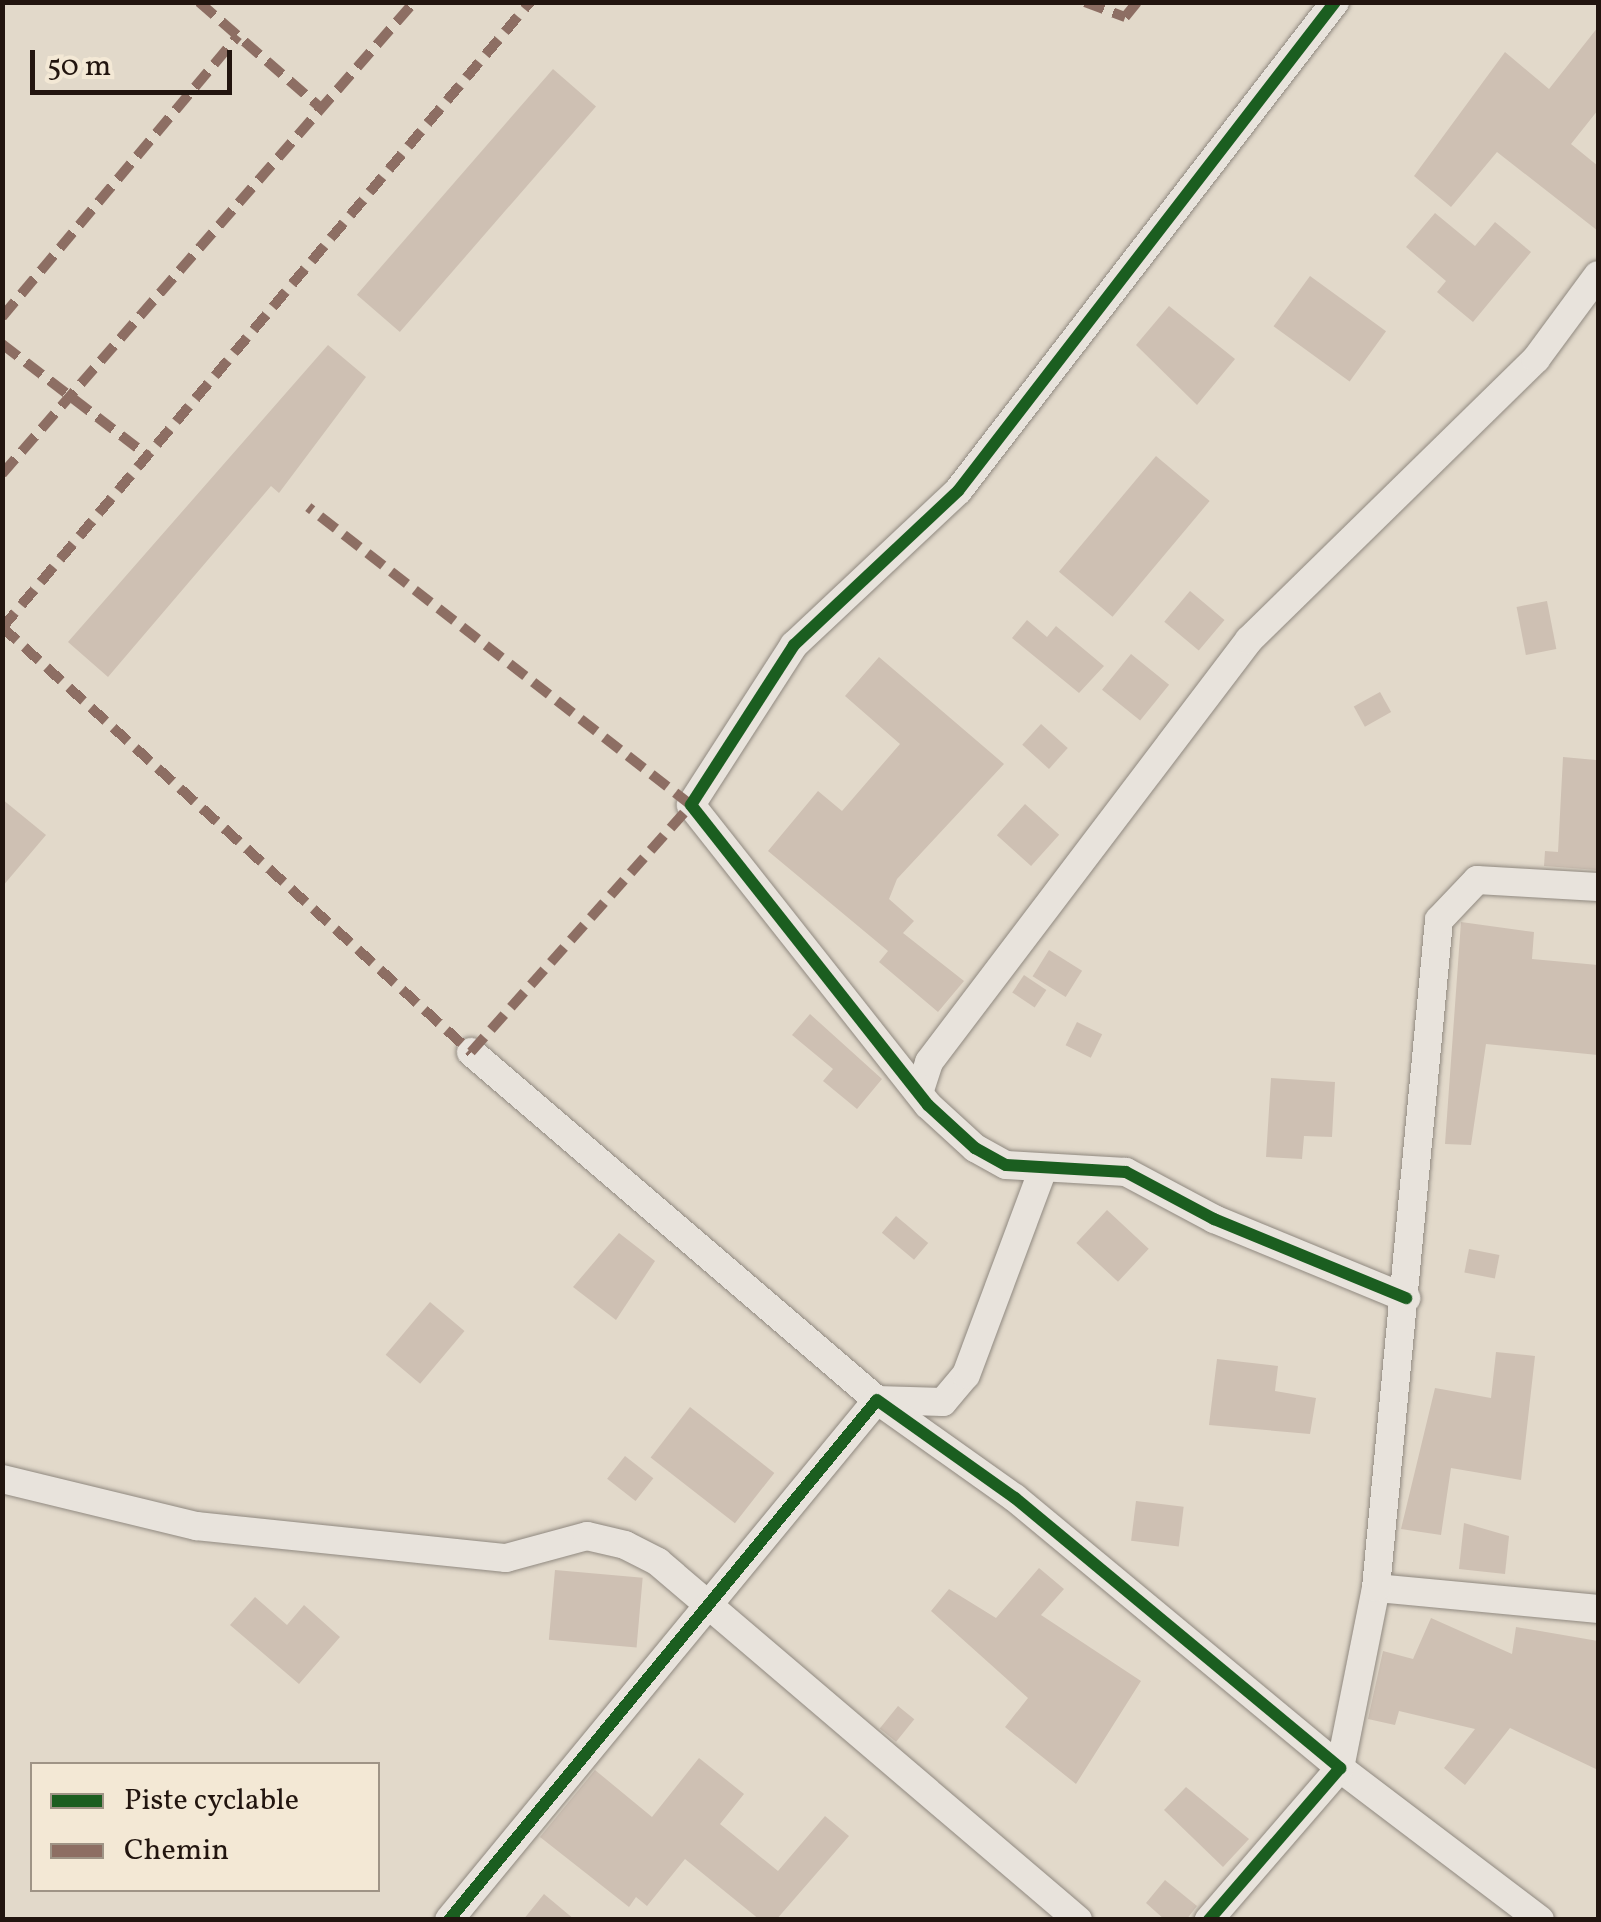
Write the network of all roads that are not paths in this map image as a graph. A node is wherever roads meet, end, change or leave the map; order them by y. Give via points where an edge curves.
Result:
1 (1335, 2) edge
2 (1598, 275) edge
3 (1598, 886) edge
4 (471, 1052) dead end
5 (922, 1087) junction
6 (1043, 1169) junction
7 (1406, 1298) junction
8 (877, 1400) junction
9 (2, 1480) edge
10 (1376, 1588) junction
11 (1598, 1609) edge
12 (706, 1610) junction
13 (1340, 1768) junction
14 (449, 1920) edge
15 (1078, 1920) edge
16 (1209, 1920) edge
17 (1540, 1920) edge

1 - 5 street via 958,491 794,645 692,804
2 - 5 street via 1536,359 1249,640 929,1062
3 - 7 street via 1478,880 1438,920
4 - 8 street
5 - 6 street via 974,1148 1006,1165
6 - 7 street via 1126,1172 1214,1220
6 - 8 street via 966,1375 943,1402
7 - 10 street
8 - 12 street
8 - 13 street via 1015,1498
9 - 12 street via 196,1526 506,1558 587,1536 658,1562
10 - 11 street
10 - 13 street
12 - 14 street
12 - 15 street via 925,1783
13 - 16 street
13 - 17 street

